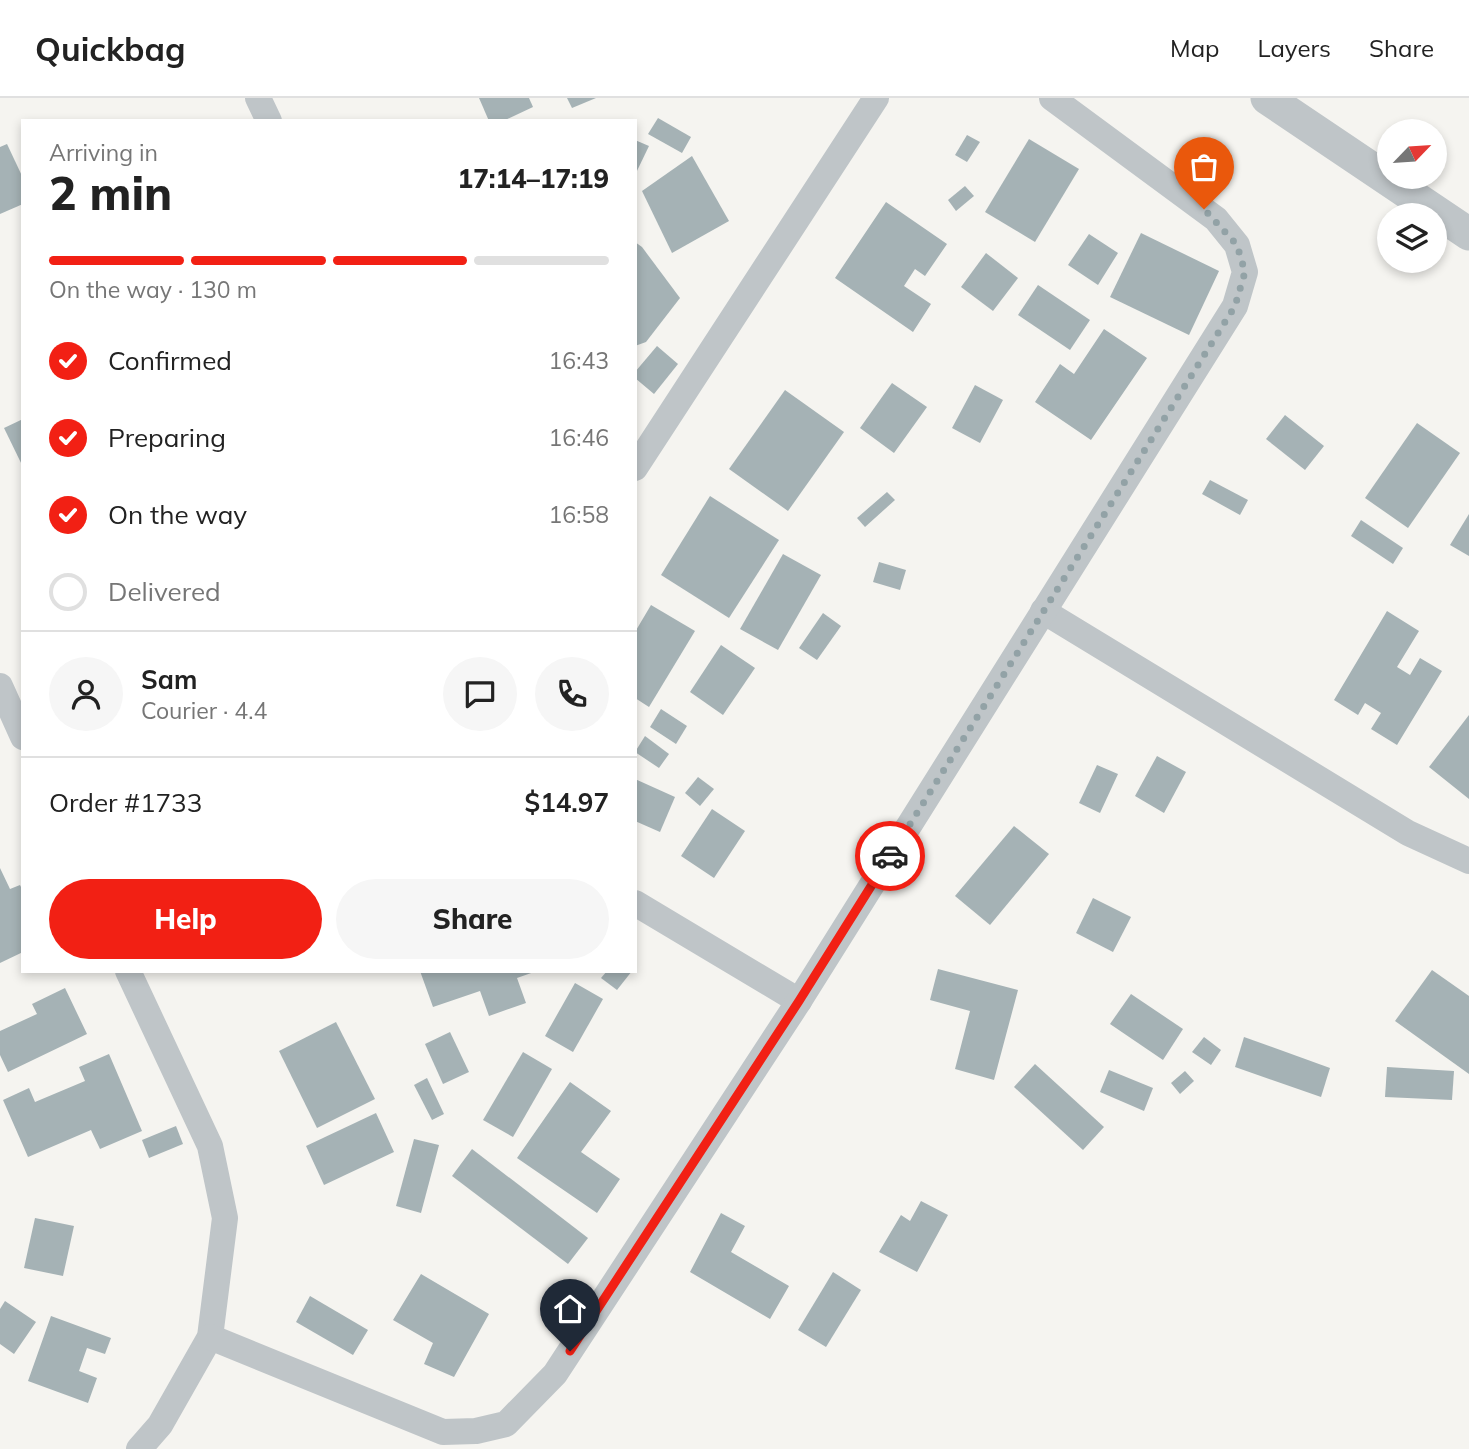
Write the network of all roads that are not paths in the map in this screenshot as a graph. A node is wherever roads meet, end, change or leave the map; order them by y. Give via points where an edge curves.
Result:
1 (258, 98) edge
2 (876, 98) edge
3 (1052, 98) edge
4 (1267, 98) edge
5 (268, 119) edge
6 (1469, 234) edge
7 (637, 465) edge
8 (1044, 611) junction
9 (0, 686) edge
10 (21, 733) edge
11 (1469, 861) edge
12 (637, 904) edge
13 (129, 973) edge
14 (799, 1001) junction
15 (211, 1337) junction
16 (139, 1449) edge

1 - 5 street
2 - 7 street
3 - 8 street via 1216,219 1237,245 1245,272 1235,306 1218,335
4 - 6 street
8 - 11 street via 1409,834
8 - 14 street
9 - 10 street
12 - 14 street
13 - 15 street via 210,1146 225,1218
14 - 15 street via 555,1374 506,1424 443,1432
15 - 16 street via 160,1425

